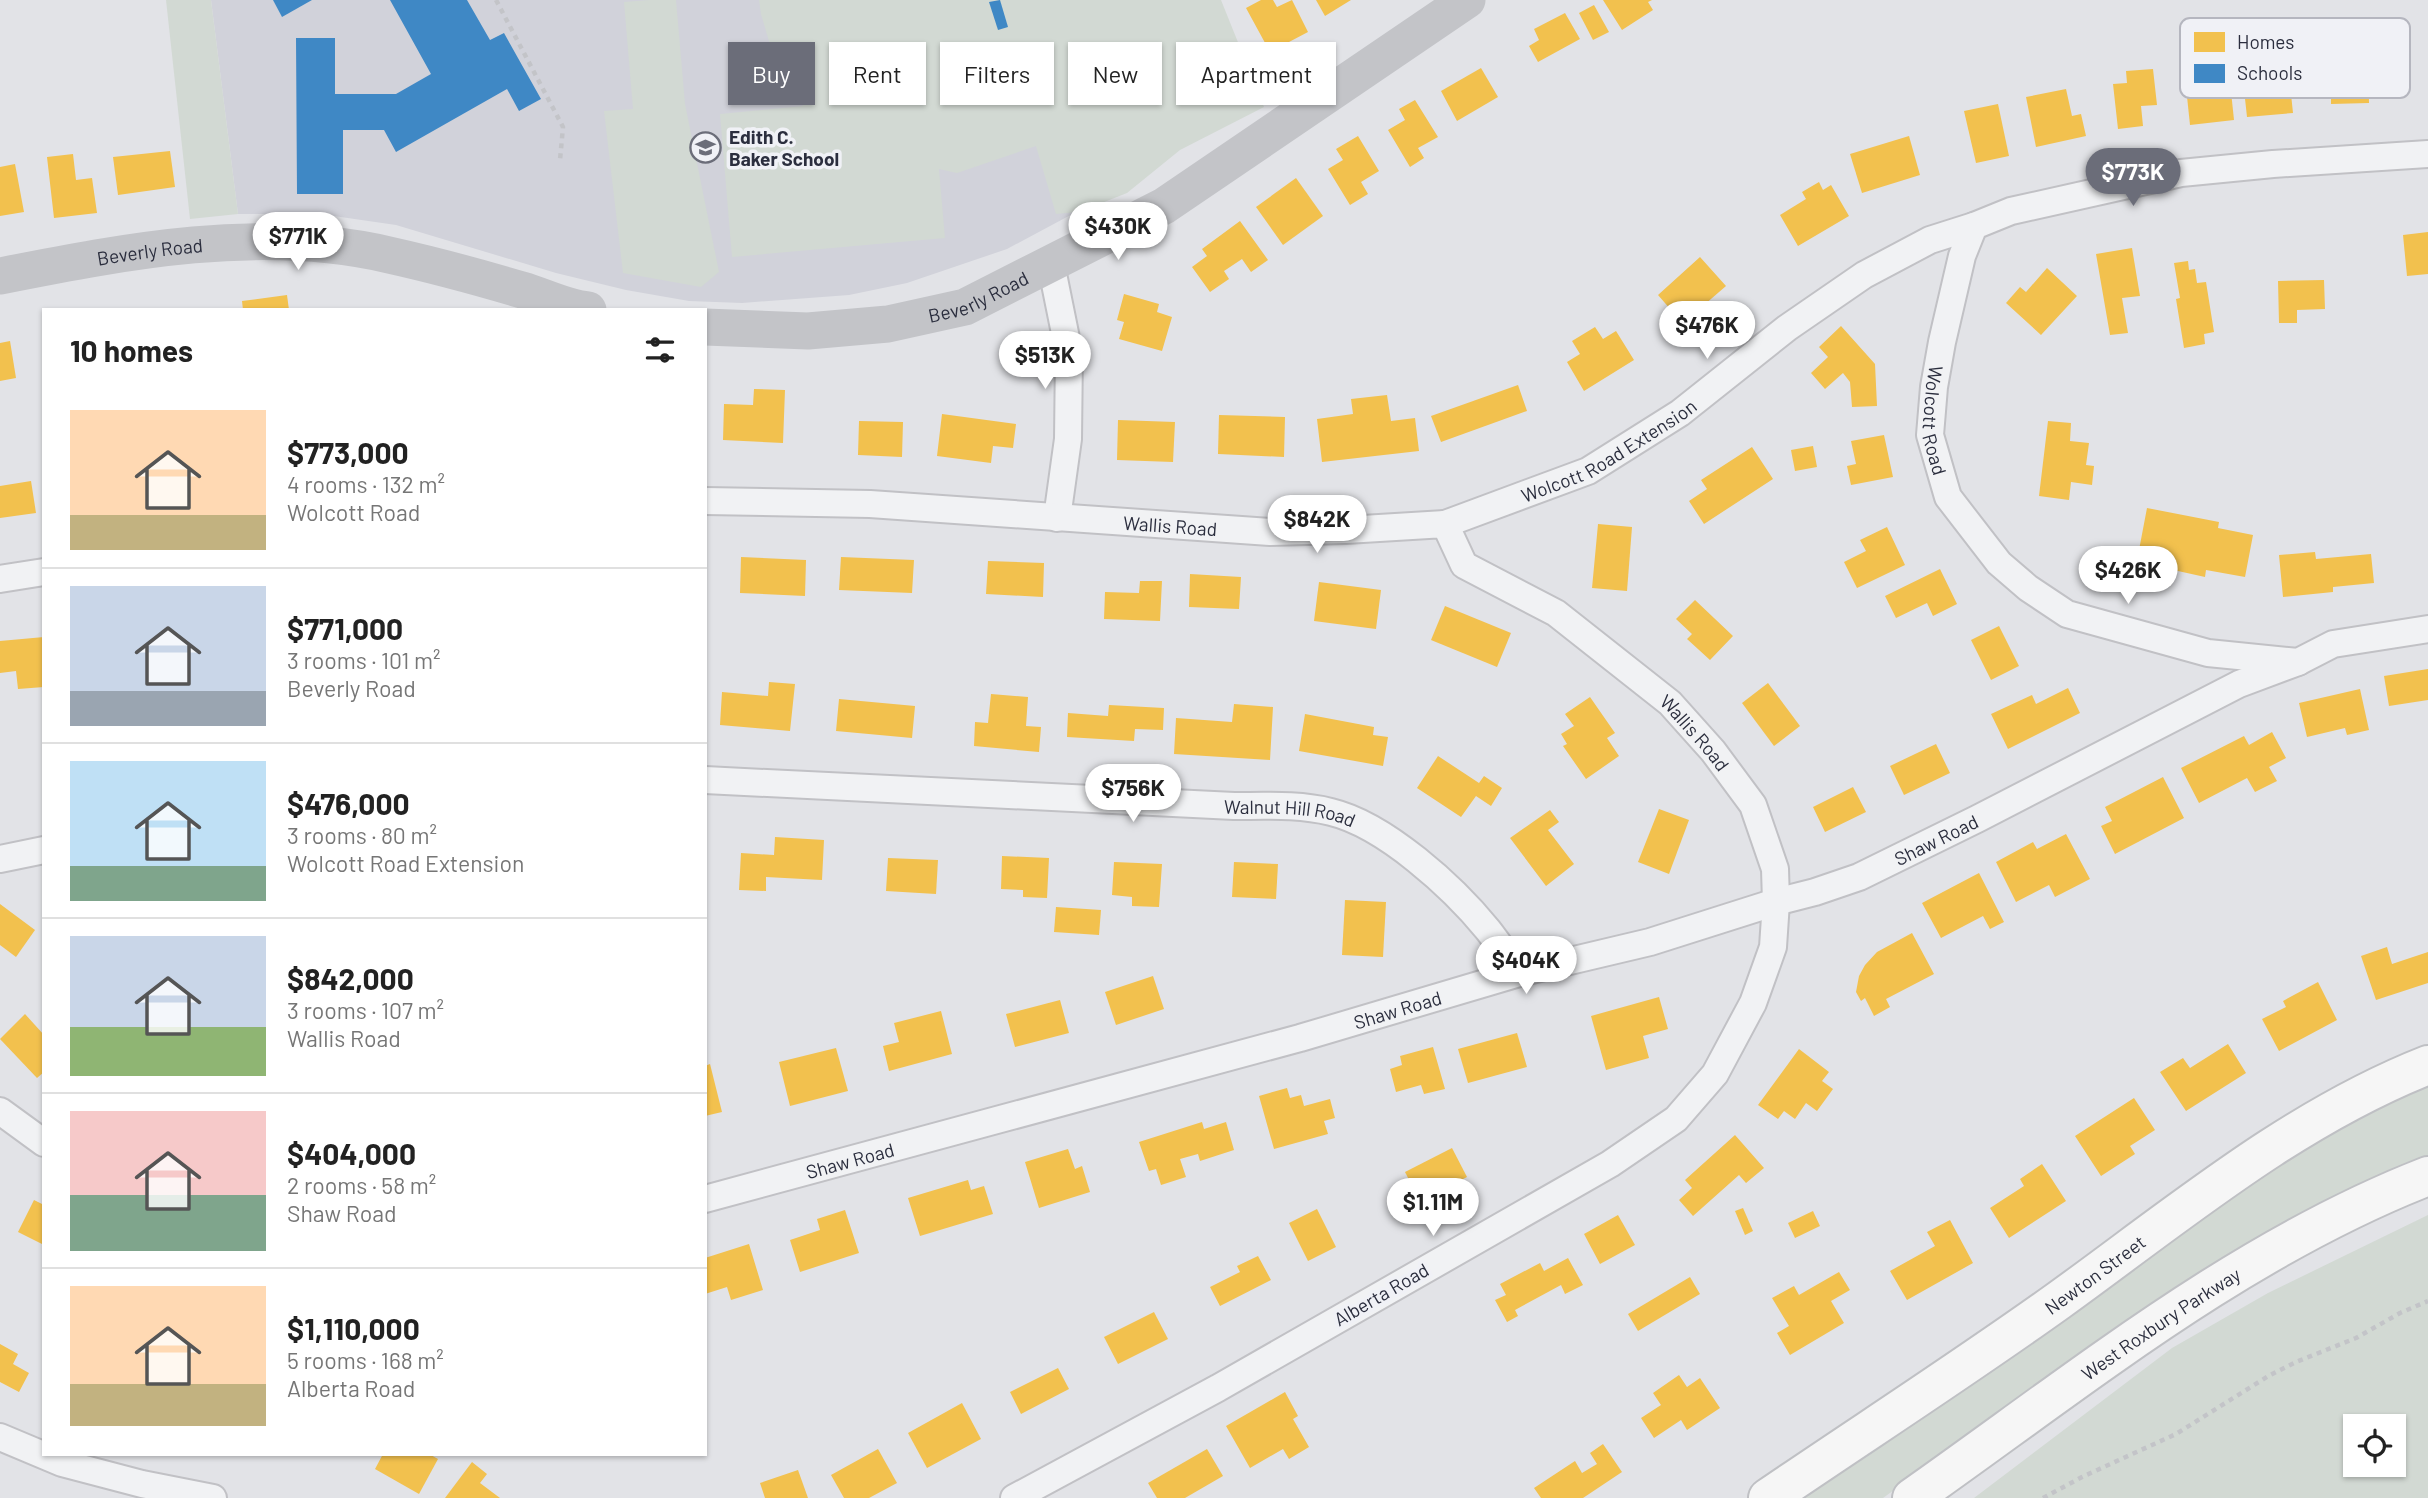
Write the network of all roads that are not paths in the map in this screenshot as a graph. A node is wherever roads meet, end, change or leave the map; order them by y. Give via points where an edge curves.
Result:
1 (1467, 0) edge
2 (2428, 154) edge
3 (1974, 226) junction
4 (1051, 264) junction
5 (0, 276) edge
6 (581, 308) edge
7 (707, 327) edge
8 (707, 501) edge
9 (1057, 518) junction
10 (1445, 524) junction
11 (42, 572) edge
12 (0, 579) edge
13 (2428, 629) edge
14 (2298, 662) junction
15 (707, 780) edge
16 (42, 850) edge
17 (0, 859) edge
18 (1776, 902) junction
19 (1519, 973) junction
20 (2428, 1065) edge
21 (0, 1111) edge
22 (42, 1142) edge
23 (2428, 1176) edge
24 (707, 1198) edge
25 (0, 1437) edge
26 (42, 1455) edge
27 (45, 1456) edge
28 (212, 1498) edge
29 (1014, 1498) edge
30 (1768, 1498) edge
31 (1912, 1498) edge

1 - 4 street, Beverly Road via 1164,206
2 - 3 street via 2181,173 2011,211
3 - 10 street, Wolcott Road Extension via 1930,240 1864,275 1787,328 1680,413 1588,471
3 - 14 street, Wolcott Road via 1962,256 1942,342 1930,435 1948,496 1968,523 1999,563 2067,614 2208,653
4 - 7 street, Beverly Road via 965,307 888,324 808,331
4 - 9 street via 1069,353 1068,439
5 - 6 street, Beverly Road via 185,245 276,241 386,254
8 - 9 street, Wallis Road via 870,504
9 - 10 street, Wallis Road via 1270,532
10 - 18 street, Wallis Road via 1464,565 1556,613 1670,703 1704,741 1753,805 1775,869
11 - 12 street
13 - 14 street via 2333,644
14 - 18 street, Shaw Road via 2239,684 1859,877
15 - 19 street, Walnut Hill Road via 1331,812 1361,822 1453,892
16 - 17 street
18 - 19 street, Shaw Road via 1650,942
18 - 29 street, Alberta Road via 1773,947 1753,1003 1716,1074 1676,1119 1610,1164 1218,1388
19 - 24 street, Shaw Road via 1300,1038
20 - 30 main road, Newton Street via 2365,1093 2268,1150 1909,1405
21 - 22 street
23 - 31 main road, West Roxbury Parkway via 2322,1225 2203,1294
25 - 26 street
27 - 28 street via 142,1484

